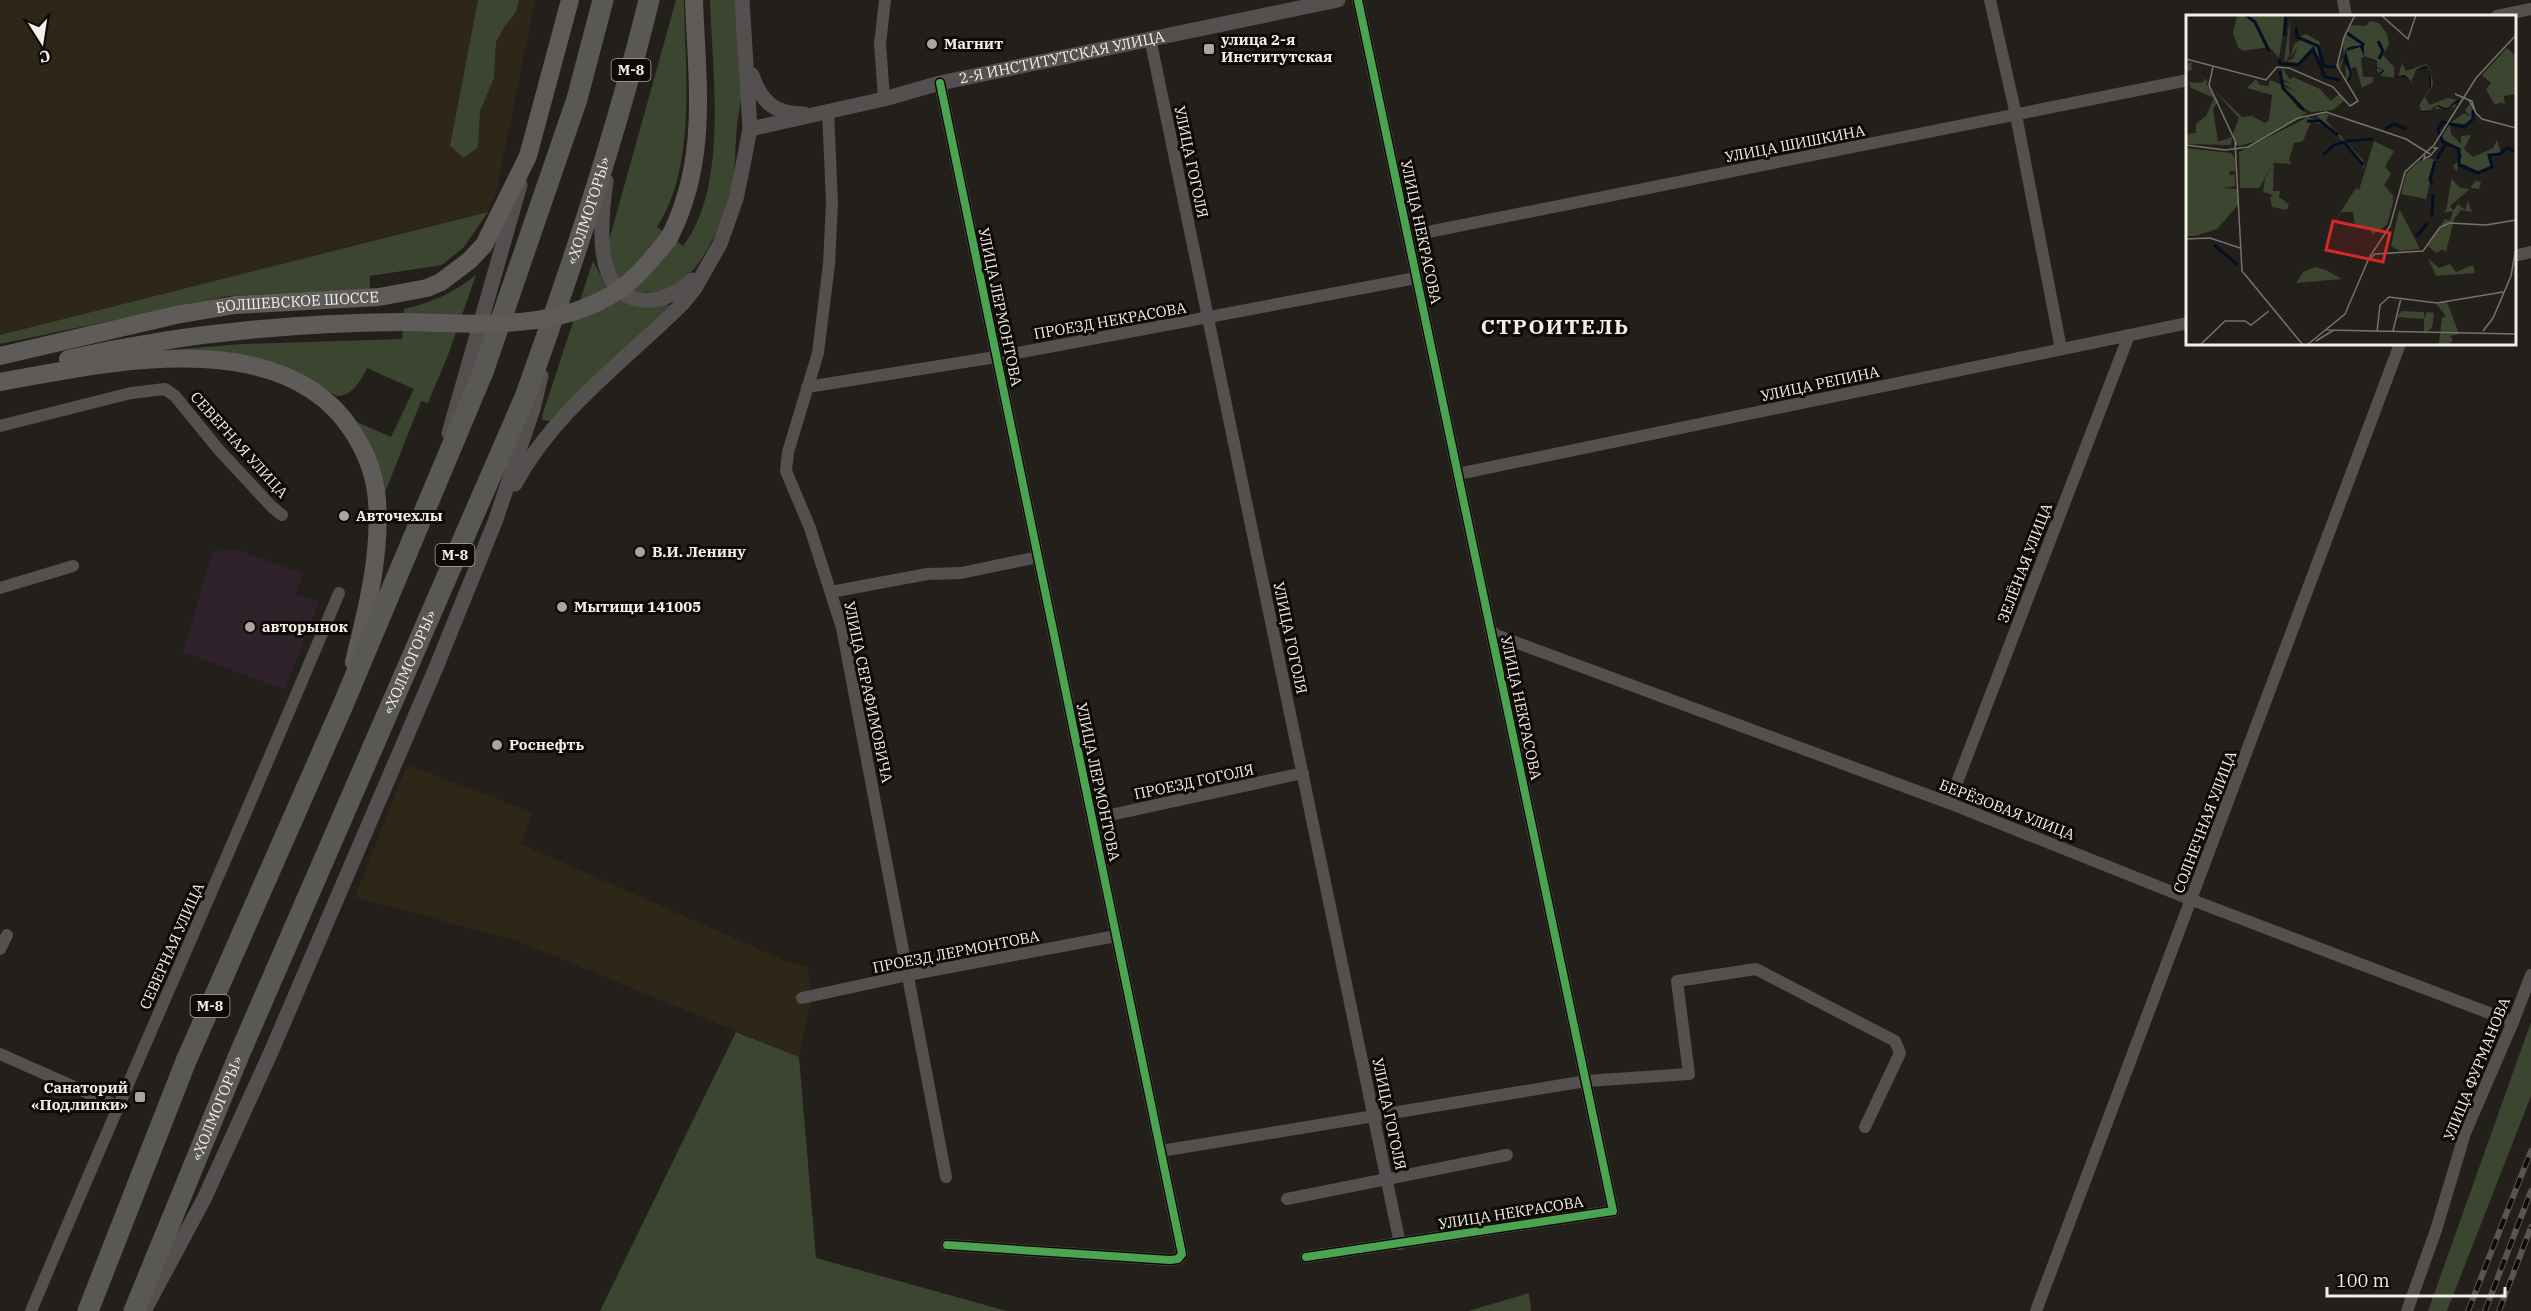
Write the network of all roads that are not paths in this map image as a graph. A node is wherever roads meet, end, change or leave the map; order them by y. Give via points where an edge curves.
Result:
1 (570, 0) edge
2 (603, 0) edge
3 (649, 0) edge
4 (694, 0) edge
5 (742, 0) edge
6 (885, 0) edge
7 (1338, 0) edge
8 (1358, 0) edge
9 (1990, 0) edge
10 (2343, 0) edge
11 (2531, 9) edge
12 (2346, 15) edge
13 (2502, 15) edge
14 (1150, 38) junction
15 (746, 56) junction
16 (2186, 80) edge
17 (940, 83) junction
18 (884, 99) junction
19 (824, 113) junction
20 (2016, 115) junction
21 (750, 129) junction
22 (612, 140) junction
23 (528, 156) junction
24 (1408, 236) junction
25 (2531, 252) edge
26 (2516, 256) edge
27 (711, 261) junction
28 (1416, 278) junction
29 (558, 304) junction
30 (1208, 318) junction
31 (2186, 323) edge
32 (2129, 335) junction
33 (2400, 345) edge
34 (2061, 349) junction
35 (0, 356) edge
36 (996, 357) junction
37 (0, 380) edge
38 (807, 387) junction
39 (0, 426) edge
40 (1458, 474) junction
41 (436, 480) junction
42 (282, 515) dead end
43 (495, 522) junction
44 (1038, 557) junction
45 (73, 566) dead end
46 (0, 588) edge
47 (831, 592) junction
48 (339, 593) dead end
49 (1490, 629) junction
50 (343, 705) junction
51 (1303, 774) junction
52 (1949, 803) junction
53 (1092, 819) junction
54 (2192, 900) junction
55 (7, 935) dead end
56 (1116, 936) junction
57 (0, 949) edge
58 (908, 975) junction
59 (2531, 975) edge
60 (802, 998) dead end
61 (2514, 1023) junction
62 (0, 1054) edge
63 (1586, 1082) junction
64 (117, 1106) junction
65 (1374, 1115) junction
66 (1865, 1127) dead end
67 (1161, 1151) junction
68 (1507, 1155) dead end
69 (946, 1177) dead end
70 (1387, 1179) junction
71 (1287, 1200) dead end
72 (1400, 1244) junction
73 (947, 1245) dead end
74 (1306, 1257) dead end
75 (31, 1311) edge
76 (88, 1311) edge
77 (134, 1311) edge
78 (144, 1311) edge
79 (2037, 1311) edge
80 (2407, 1311) edge

1 - 23 main road, БОЛШЕВСКОЕ ШОССЕ
2 - 41 highway, М-8 via 577,99 532,234 483,372
3 - 22 highway, «ХОЛМОГОРЫ» / М-8
4 - 37 main road, bridge via 696,149 681,215 669,238 646,266 593,305 516,322 268,326 194,335 120,347
5 - 15 street
6 - 18 street via 880,44
7 - 14 street, 2-Я ИНСТИТУТСКАЯ УЛИЦА
8 - 24 street, УЛИЦА НЕКРАСОВА
9 - 20 street
10 - 12 street
11 - 13 street
14 - 17 street, 2-Я ИНСТИТУТСКАЯ УЛИЦА
14 - 30 street, УЛИЦА ГОГОЛЯ
15 - 19 street via 759,92 771,106 789,114
15 - 21 street
16 - 20 street, УЛИЦА ШИШКИНА
17 - 18 street, 2-Я ИНСТИТУТСКАЯ УЛИЦА
17 - 36 street, УЛИЦА ЛЕРМОНТОВА
18 - 19 street, 2-Я ИНСТИТУТСКАЯ УЛИЦА
19 - 21 street, 2-Я ИНСТИТУТСКАЯ УЛИЦА
19 - 38 street, УЛИЦА СЕРАФИМОВИЧА via 832,202 829,264 818,353
20 - 24 street, УЛИЦА ШИШКИНА
20 - 34 street
21 - 27 street via 736,199
22 - 27 street via 603,202 602,246 615,287 639,300 665,297 680,291
22 - 29 highway, «ХОЛМОГОРЫ» / М-8
23 - 35 main road, БОЛШЕВСКОЕ ШОССЕ via 484,244 455,273 427,288 379,297 235,305
23 - 41 street
24 - 28 street, УЛИЦА НЕКРАСОВА
25 - 26 street
27 - 43 street via 682,303 570,409 538,446
28 - 30 street, ПРОЕЗД НЕКРАСОВА
28 - 40 street, УЛИЦА НЕКРАСОВА
29 - 43 street via 533,409
29 - 77 highway, «ХОЛМОГОРЫ» / М-8 via 525,397 239,1055
30 - 36 street, ПРОЕЗД НЕКРАСОВА
30 - 51 street, УЛИЦА ГОГОЛЯ
31 - 32 street, УЛИЦА РЕПИНА
32 - 34 street, УЛИЦА РЕПИНА
32 - 52 street, ЗЕЛЁНАЯ УЛИЦА
33 - 54 street, СОЛНЕЧНАЯ УЛИЦА
34 - 40 street, УЛИЦА РЕПИНА
36 - 38 street, ПРОЕЗД НЕКРАСОВА
36 - 44 street, УЛИЦА ЛЕРМОНТОВА
37 - 50 main road via 147,360 222,361 274,370 299,381 342,414 367,457 377,520 369,599
38 - 47 street, УЛИЦА СЕРАФИМОВИЧА via 786,471
39 - 42 street, СЕВЕРНАЯ УЛИЦА via 131,393 165,389
40 - 49 street, УЛИЦА НЕКРАСОВА
41 - 50 highway, М-8
43 - 78 street via 271,1052 204,1199
44 - 47 street
44 - 53 street, УЛИЦА ЛЕРМОНТОВА
45 - 46 street
47 - 58 street, УЛИЦА СЕРАФИМОВИЧА via 842,628
48 - 64 street, СЕВЕРНАЯ УЛИЦА
49 - 52 street, БЕРЁЗОВАЯ УЛИЦА via 1496,635
49 - 63 street, УЛИЦА НЕКРАСОВА
50 - 76 highway, М-8 via 186,1061
51 - 53 street, ПРОЕЗД ГОГОЛЯ
51 - 65 street, УЛИЦА ГОГОЛЯ
52 - 54 street, БЕРЁЗОВАЯ УЛИЦА
53 - 56 street, УЛИЦА ЛЕРМОНТОВА
54 - 61 street, БЕРЁЗОВАЯ УЛИЦА
54 - 79 street, СОЛНЕЧНАЯ УЛИЦА
55 - 57 street
56 - 58 street, ПРОЕЗД ЛЕРМОНТОВА
56 - 67 street, УЛИЦА ЛЕРМОНТОВА
58 - 60 street, ПРОЕЗД ЛЕРМОНТОВА
58 - 69 street, УЛИЦА СЕРАФИМОВИЧА
59 - 61 street, УЛИЦА ФУРМАНОВА
61 - 80 street, УЛИЦА ФУРМАНОВА via 2465,1133
62 - 64 street
63 - 65 street
63 - 66 street via 1689,1074 1677,981 1756,969 1895,1041 1900,1053
63 - 72 street, УЛИЦА НЕКРАСОВА via 1613,1211
64 - 75 street, СЕВЕРНАЯ УЛИЦА
65 - 67 street
65 - 70 street, УЛИЦА ГОГОЛЯ
67 - 73 street, УЛИЦА ЛЕРМОНТОВА via 1182,1254 1178,1259
68 - 70 street
70 - 71 street
70 - 72 street, УЛИЦА ГОГОЛЯ
72 - 74 street

